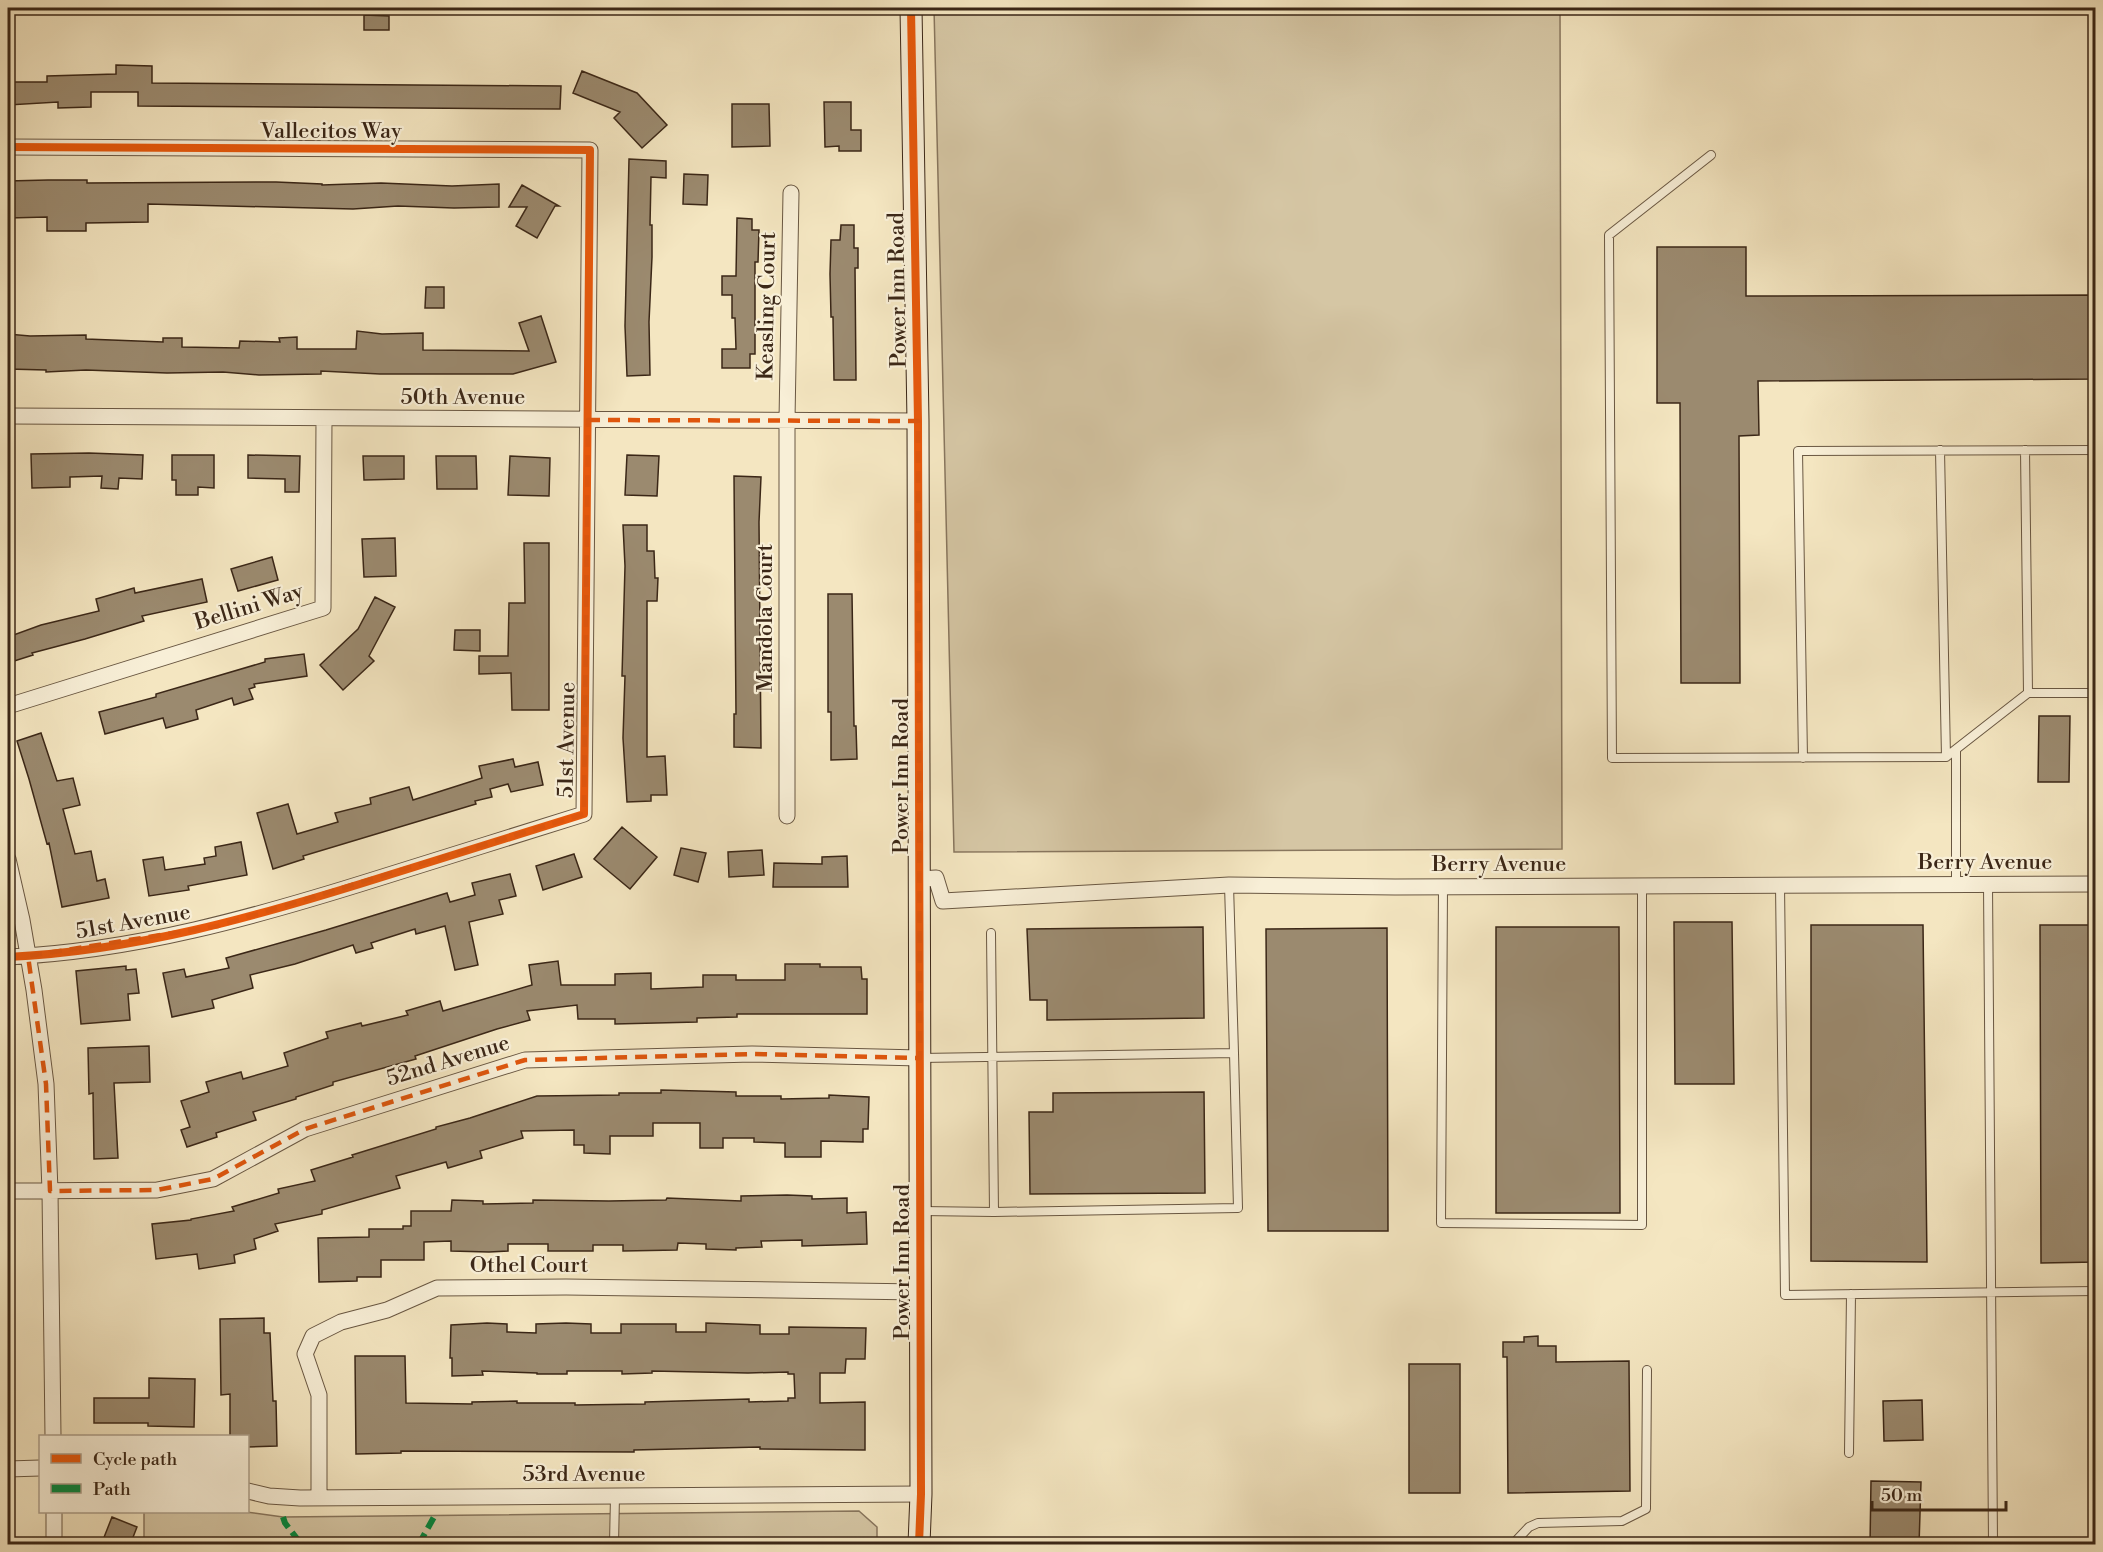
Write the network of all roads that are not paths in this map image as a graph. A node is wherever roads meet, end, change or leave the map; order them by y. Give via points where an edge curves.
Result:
1 (910, 8) edge
2 (8, 147) edge
3 (1711, 155) dead end
4 (791, 193) dead end
5 (589, 214) joint
6 (8, 417) edge
7 (324, 418) junction
8 (588, 420) junction
9 (788, 420) junction
10 (918, 421) junction
11 (1940, 450) junction
12 (2025, 450) junction
13 (2096, 450) edge
14 (2028, 693) junction
15 (2096, 693) edge
16 (8, 706) edge
17 (1956, 750) junction
18 (1946, 757) junction
19 (1803, 758) junction
20 (788, 816) dead end
21 (8, 858) edge
22 (919, 879) junction
23 (1988, 884) junction
24 (2096, 884) edge
25 (1229, 885) junction
26 (1780, 885) junction
27 (1956, 885) junction
28 (1642, 886) junction
29 (1443, 887) junction
30 (991, 933) dead end
31 (28, 956) junction
32 (8, 957) edge
33 (1234, 1053) junction
34 (992, 1057) junction
35 (920, 1058) junction
36 (8, 1191) edge
37 (50, 1191) junction
38 (920, 1211) junction
39 (994, 1212) junction
40 (2096, 1291) edge
41 (921, 1292) junction
42 (1992, 1292) junction
43 (1851, 1294) junction
44 (1647, 1370) dead end
45 (53, 1435) edge
46 (1849, 1453) dead end
47 (39, 1468) edge
48 (8, 1469) edge
49 (249, 1491) edge
50 (921, 1494) junction
51 (615, 1496) junction
52 (319, 1498) junction
53 (54, 1513) edge
54 (870, 1544) edge
55 (54, 1545) edge
56 (614, 1545) edge
57 (805, 1545) edge
58 (919, 1545) edge
59 (1513, 1545) edge
60 (1993, 1545) edge

1 - 10 main road, Power Inn Road
2 - 5 street, Vallecitos Way via 590,150
3 - 19 lane via 1609,235 1612,758
4 - 9 street, Keasling Court
5 - 8 street, 51st Avenue
6 - 7 street, 50th Avenue
7 - 8 street, 50th Avenue
7 - 16 street, Bellini Way via 323,608
8 - 9 street, 50th Avenue
8 - 31 street, 51st Avenue via 584,814 218,926 159,939
9 - 10 street, 50th Avenue
9 - 20 street, Mandola Court
10 - 22 main road, Power Inn Road
11 - 12 lane
11 - 18 lane
11 - 19 lane via 1798,451
12 - 13 lane
12 - 14 lane
14 - 15 lane
14 - 17 lane
17 - 18 lane
17 - 27 lane
18 - 19 lane
21 - 31 street
22 - 25 street, Berry Avenue via 936,878 943,901
22 - 35 main road, Power Inn Road
23 - 24 street, Berry Avenue
23 - 27 street, Berry Avenue
23 - 42 lane
25 - 29 street, Berry Avenue
25 - 33 lane
26 - 27 street, Berry Avenue
26 - 28 street, Berry Avenue
26 - 43 lane via 1785,1295
28 - 29 street, Berry Avenue
28 - 29 lane via 1642,1225 1441,1224
30 - 34 lane
31 - 32 street, 51st Avenue
31 - 37 street via 46,1084
33 - 34 lane
33 - 39 lane via 1238,1208
34 - 35 lane
34 - 39 lane
35 - 37 street, 52nd Avenue via 752,1054 525,1060 305,1129 213,1179 157,1190
35 - 38 main road, Power Inn Road
36 - 37 street, 52nd Avenue
37 - 45 street
38 - 39 lane
38 - 41 main road, Power Inn Road
40 - 42 lane
41 - 50 main road, Power Inn Road
41 - 52 street, Othel Court via 437,1288 313,1336 305,1354 319,1395
42 - 43 lane
42 - 60 lane
43 - 46 lane
44 - 59 lane via 1646,1509 1622,1521 1538,1523
47 - 48 street
49 - 52 street, 53rd Avenue
50 - 51 street, 53rd Avenue
50 - 58 main road, Power Inn Road
51 - 52 street, 53rd Avenue
51 - 56 lane
53 - 55 street
54 - 57 lane

